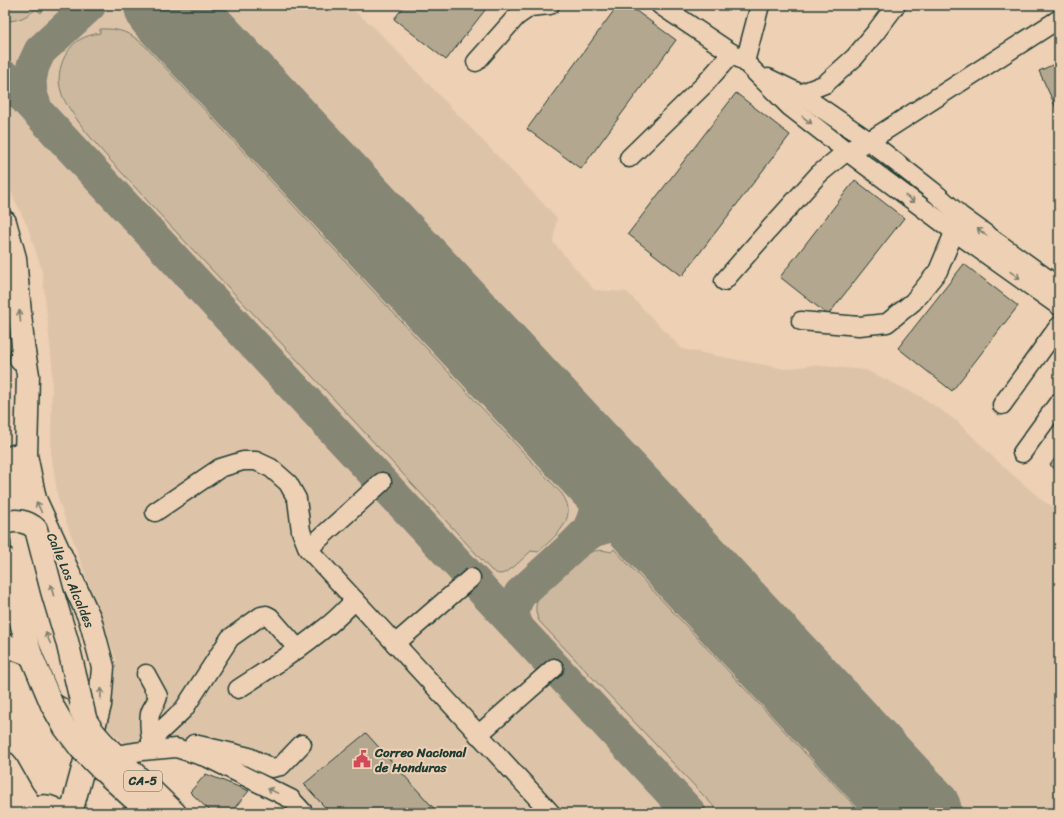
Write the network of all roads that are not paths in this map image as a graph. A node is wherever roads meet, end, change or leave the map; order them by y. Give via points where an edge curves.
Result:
1 (550, 5) edge
2 (660, 5) edge
3 (760, 5) edge
4 (896, 5) edge
5 (1059, 19) edge
6 (739, 57) junction
7 (476, 62) dead end
8 (792, 97) junction
9 (869, 141) junction
10 (847, 151) junction
11 (629, 158) dead end
12 (5, 222) edge
13 (958, 224) junction
14 (724, 281) dead end
15 (1059, 287) edge
16 (1059, 306) edge
17 (801, 321) dead end
18 (1059, 326) edge
19 (23, 346) junction
20 (1059, 402) edge
21 (1002, 405) dead end
22 (1022, 453) dead end
23 (382, 482) dead end
24 (155, 512) dead end
25 (5, 523) edge
26 (308, 549) junction
27 (5, 559) edge
28 (471, 578) dead end
29 (355, 600) junction
30 (5, 630) edge
31 (395, 644) junction
32 (5, 645) edge
33 (298, 649) junction
34 (30, 650) junction
35 (554, 668) dead end
36 (146, 674) dead end
37 (238, 689) dead end
38 (86, 722) junction
39 (478, 734) junction
40 (302, 744) dead end
41 (152, 745) junction
42 (176, 748) junction
43 (109, 758) junction
44 (5, 763) edge
45 (5, 794) edge
46 (26, 812) edge
47 (60, 813) edge
48 (71, 813) edge
49 (149, 813) edge
50 (175, 813) edge
51 (304, 813) edge
52 (551, 813) edge

1 - 7 lane via 530,7 517,16
2 - 6 lane
3 - 6 lane
4 - 8 lane via 855,57 825,84
5 - 9 lane
6 - 8 lane via 758,74
6 - 11 lane via 704,86
8 - 9 lane
8 -> 10 lane via 790,107
9 - 10 lane
9 - 13 lane via 934,192
10 -> 13 lane
10 - 14 lane via 818,174
19 -> 12 main road, CA-5 via 14,258
15 -> 13 lane
13 -> 16 lane
13 - 17 lane via 938,271 913,302 887,323 859,326
18 - 21 lane
38 -> 19 main road, CA-5, bridge via 46,631 23,546 13,458
48 -> 19 main road, Calle Los Alcaldes via 100,705 103,667 90,619 35,499 26,455 28,375
20 - 22 lane
23 - 26 lane
24 - 26 lane via 220,468 242,461 256,461 271,468 288,484 297,499
38 -> 25 main road, bridge via 36,529 26,522
26 - 29 lane
27 - 34 main road, CA-5
28 - 31 lane
29 - 31 lane
29 - 33 lane
30 - 34 main road
31 - 39 lane
32 - 34 main road
33 - 37 lane
33 - 41 lane via 270,617 261,616 230,638 184,709
34 - 43 main road, CA-5, bridge via 52,705 65,728 81,749
35 - 39 lane
36 - 41 lane via 158,696 149,719
38 - 43 main road, CA-5, bridge
39 - 52 lane
40 - 42 lane via 281,766 272,768 249,758 196,744
41 - 42 lane
41 - 43 lane
51 -> 42 lane via 291,799 208,758
43 - 49 main road, CA-5
43 - 50 main road, CA-5
44 - 46 main road via 22,793
45 - 46 main road
46 - 47 main road via 38,806 50,807

